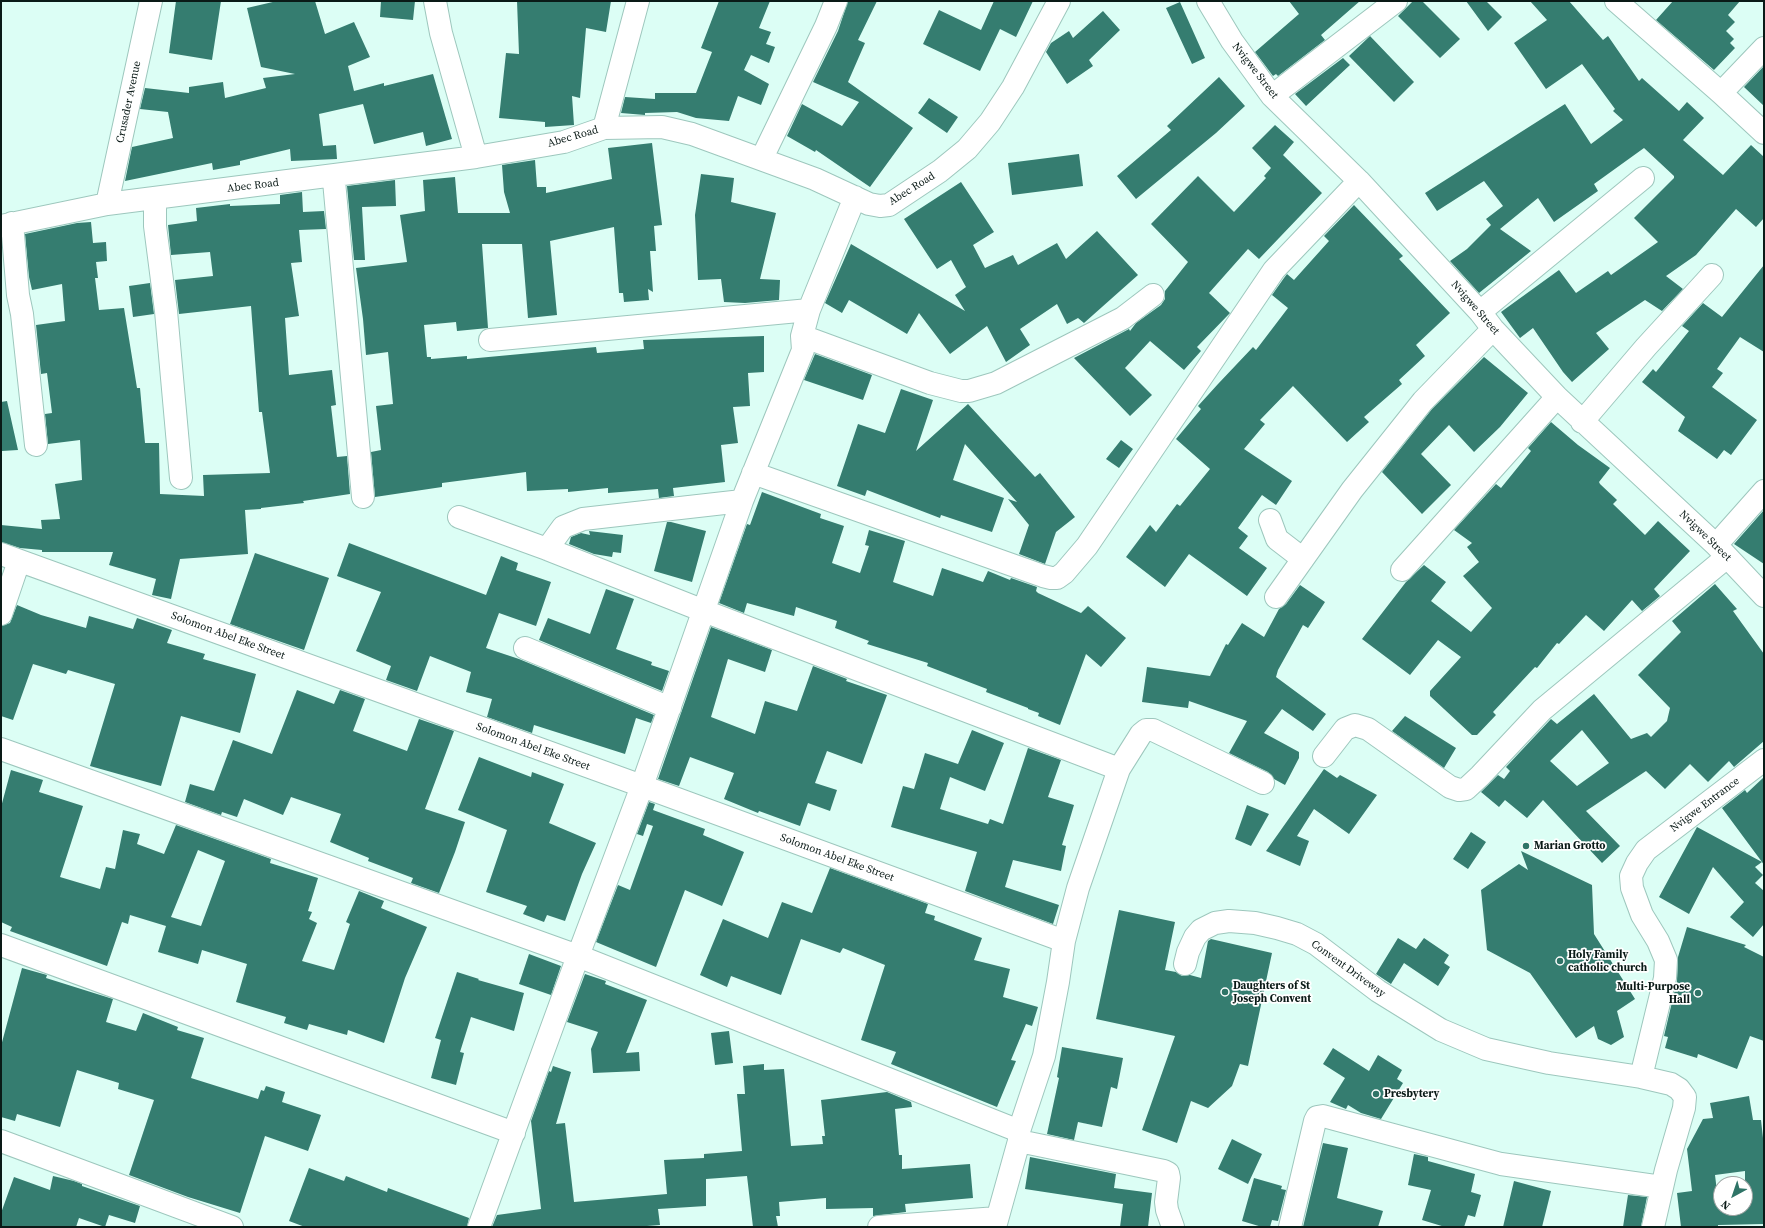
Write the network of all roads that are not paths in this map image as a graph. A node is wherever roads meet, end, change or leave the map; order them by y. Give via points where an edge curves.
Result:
1 (151, 1) edge
2 (435, 1) edge
3 (638, 1) edge
4 (836, 1) edge
5 (1059, 1) edge
6 (1208, 1) edge
7 (1396, 1) edge
8 (1616, 1) edge
9 (1764, 48) edge
10 (1721, 93) junction
11 (1272, 96) junction
12 (604, 128) junction
13 (1764, 133) edge
14 (476, 157) junction
15 (762, 158) junction
16 (335, 175) junction
17 (1643, 178) dead end
18 (1359, 180) junction
19 (155, 198) junction
20 (855, 198) junction
21 (107, 204) junction
22 (7, 224) edge
23 (1712, 275) dead end
24 (1152, 295) dead end
25 (809, 310) junction
26 (1486, 320) junction
27 (802, 336) junction
28 (490, 340) dead end
29 (1557, 397) junction
30 (1582, 422) junction
31 (36, 445) dead end
32 (754, 474) junction
33 (181, 478) dead end
34 (1764, 491) edge
35 (363, 497) dead end
36 (742, 501) junction
37 (459, 517) dead end
38 (1270, 520) dead end
39 (547, 549) junction
40 (1721, 551) junction
41 (10, 557) edge
42 (1303, 559) junction
43 (1402, 570) dead end
44 (1764, 596) edge
45 (1276, 598) dead end
46 (704, 611) junction
47 (1, 614) edge
48 (525, 648) dead end
49 (670, 708) junction
50 (1, 749) edge
51 (1324, 756) dead end
52 (1764, 760) edge
53 (1119, 769) junction
54 (1264, 782) dead end
55 (642, 786) junction
56 (1064, 942) junction
57 (1, 945) edge
58 (578, 956) junction
59 (1185, 964) dead end
60 (1641, 1077) junction
61 (514, 1133) junction
62 (1019, 1136) junction
63 (1, 1141) edge
64 (1664, 1179) junction
65 (996, 1222) edge
66 (232, 1227) edge
67 (479, 1227) edge
68 (880, 1227) edge
69 (1173, 1227) edge
70 (1290, 1227) edge
71 (1653, 1227) edge

1 - 21 street, Crusader Avenue
2 - 14 street via 441,33
3 - 12 street
4 - 15 street
5 - 20 street, Abec Road via 1013,87 990,122 966,149 940,171 889,205 869,204
6 - 11 street, Nvigwe Street via 1232,41
7 - 11 street
8 - 10 street
9 - 10 street
10 - 13 street
11 - 18 street, Nvigwe Street
12 - 14 street, Abec Road via 564,142
12 - 15 street, Abec Road via 662,127 692,134
14 - 16 street, Abec Road
15 - 20 street, Abec Road via 815,178
16 - 19 street, Abec Road
16 - 35 street
17 - 26 street
18 - 26 street, Nvigwe Street
18 - 32 street via 1274,270 1087,546 1057,578 1043,576
19 - 21 street, Abec Road
19 - 33 street via 155,226 166,311
20 - 25 street
21 - 22 street, Abec Road
22 - 31 street via 22,314
23 - 30 street
24 - 27 street via 1123,318 996,383 969,391 930,383
25 - 27 street
25 - 28 street
26 - 29 street, Nvigwe Street
26 - 42 street via 1352,490
27 - 32 street via 803,350
29 - 30 street, Nvigwe Street
29 - 43 street
30 - 40 street, Nvigwe Street
32 - 36 street
34 - 40 street
36 - 39 street via 583,519 563,527
36 - 46 street
37 - 39 street
38 - 42 street via 1277,539
39 - 46 street
40 - 44 street, Nvigwe Street
40 - 51 street via 1542,710 1466,789 1450,787 1368,729 1356,725 1345,729
41 - 47 street
41 - 55 street, Solomon Abel Eke Street
42 - 45 street
46 - 49 street
46 - 53 street
48 - 49 street
49 - 55 street
50 - 58 street
52 - 60 street, Nvigwe Entrance via 1646,850 1631,876 1632,888 1642,915 1666,960 1665,978
53 - 54 street via 1141,734 1146,730 1153,730
53 - 56 street via 1078,888
55 - 56 street, Solomon Abel Eke Street
55 - 58 street
56 - 62 street via 1044,1056
57 - 61 street
58 - 61 street
58 - 62 street
59 - 60 street, Convent Driveway via 1195,937 1201,930 1215,923 1242,922 1277,928 1297,934 1316,944 1378,991 1441,1030 1486,1049
60 - 64 street, Convent Driveway via 1670,1084 1679,1089 1684,1097 1684,1108
61 - 67 street
62 - 65 street
62 - 69 street via 1168,1173 1166,1202
63 - 66 street
64 - 70 street via 1502,1164 1323,1116 1317,1117 1314,1121
64 - 71 street
65 - 68 street

